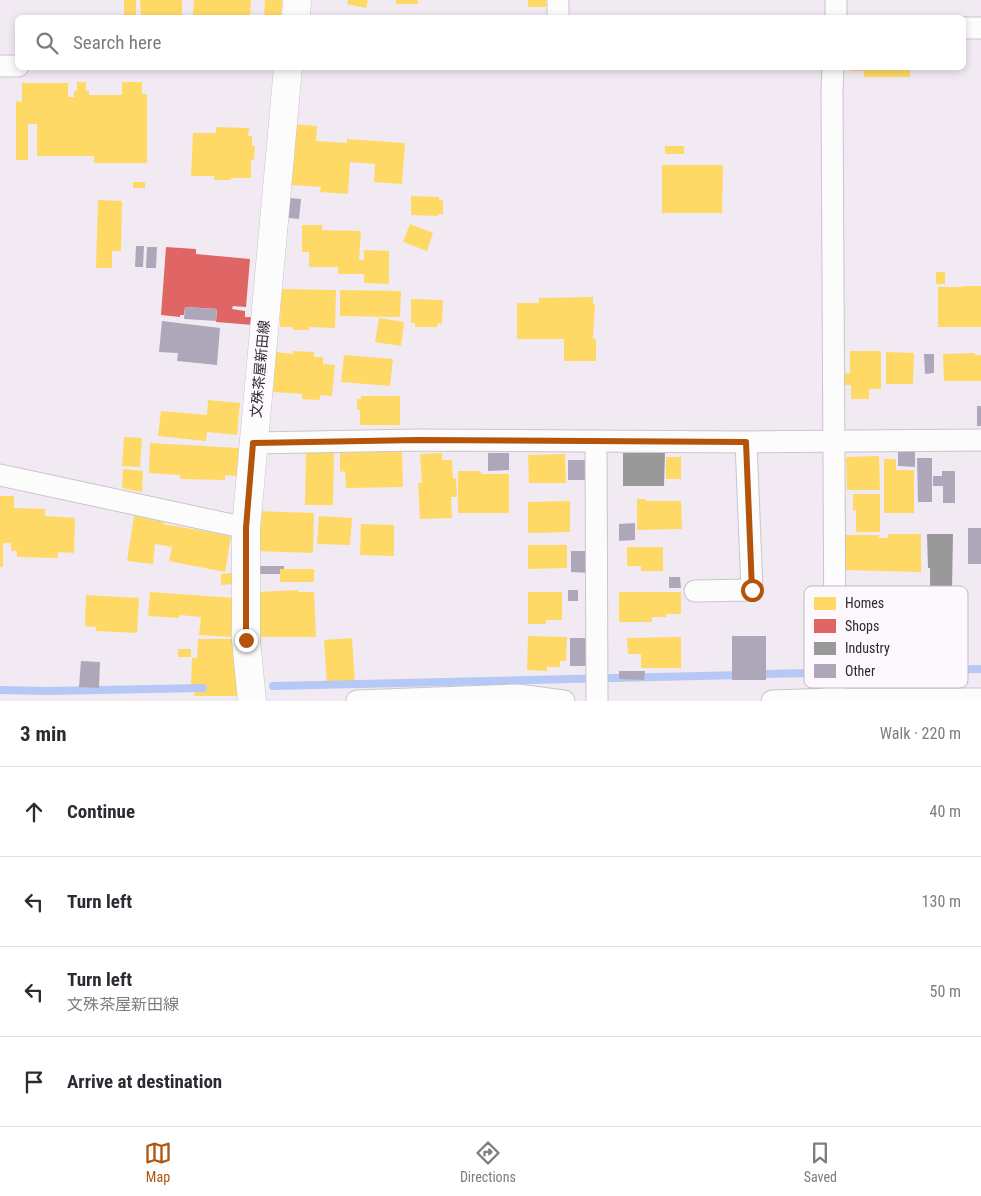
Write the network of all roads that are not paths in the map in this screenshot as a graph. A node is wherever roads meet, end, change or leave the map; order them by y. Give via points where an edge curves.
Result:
1 (297, 0) edge
2 (558, 0) edge
3 (836, 0) edge
4 (296, 15) edge
5 (558, 15) edge
6 (836, 15) edge
7 (966, 28) edge
8 (981, 28) edge
9 (0, 66) edge
10 (15, 66) edge
11 (288, 70) edge
12 (833, 70) edge
13 (833, 440) junction
14 (981, 440) edge
15 (596, 441) junction
16 (746, 442) junction
17 (253, 443) junction
18 (0, 475) edge
19 (246, 528) junction
20 (834, 586) edge
21 (695, 591) dead end
22 (833, 688) edge
23 (833, 699) junction
24 (981, 699) edge
25 (252, 701) edge
26 (357, 701) edge
27 (564, 701) edge
28 (597, 701) edge
29 (772, 701) edge

1 - 4 main road
2 - 5 street
3 - 6 street
7 - 8 street
9 - 10 street
11 - 17 main road, 文殊茶屋新田線
12 - 13 street
13 - 14 street
13 - 16 street
13 - 20 street
15 - 16 street
15 - 17 street
15 - 28 street
16 - 21 street via 752,590
17 - 19 main road, 文殊茶屋新田線
18 - 19 street
19 - 25 main road, 文殊茶屋新田線 via 246,640
22 - 23 street
23 - 24 street
23 - 29 street
26 - 27 street via 517,695

